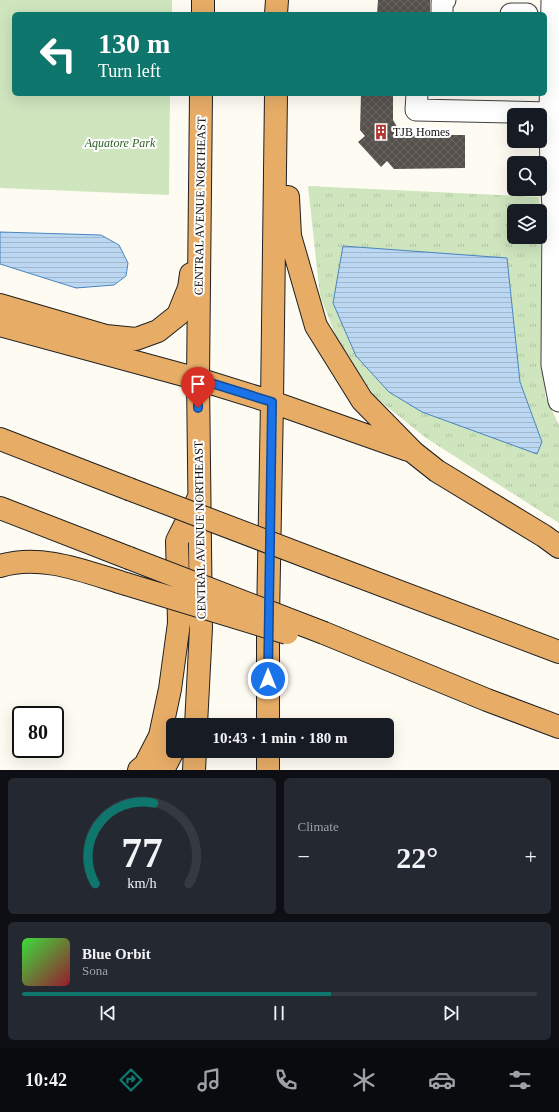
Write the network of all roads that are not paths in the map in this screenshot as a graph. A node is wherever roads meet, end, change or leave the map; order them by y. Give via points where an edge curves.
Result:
1 (203, 0) edge
2 (445, 0) edge
3 (507, 0) edge
4 (550, 10) edge
5 (203, 12) edge
6 (442, 12) edge
7 (510, 12) edge
8 (555, 60) edge
9 (201, 96) edge
10 (276, 96) edge
11 (282, 96) edge
12 (417, 96) edge
13 (484, 103) edge
14 (550, 113) junction
15 (200, 203) junction
16 (556, 206) edge
17 (0, 305) edge
18 (0, 324) edge
19 (198, 379) junction
20 (559, 400) edge
21 (272, 402) junction
22 (0, 439) edge
23 (413, 452) junction
24 (199, 496) junction
25 (0, 508) edge
26 (559, 547) edge
27 (0, 566) edge
28 (201, 628) junction
29 (322, 638) junction
30 (559, 652) edge
31 (182, 718) edge
32 (196, 718) edge
33 (268, 718) edge
34 (559, 727) edge
35 (169, 758) edge
36 (194, 758) edge
37 (268, 758) edge
38 (139, 770) edge
39 (163, 770) edge
40 (194, 770) edge
41 (268, 770) edge

1 - 5 highway
2 - 6 street via 442,3
3 - 7 street
4 - 8 street
8 - 14 street
9 - 15 highway, CENTRAL AVENUE NORTHEAST
10 - 21 highway
11 - 23 highway via 290,236 316,326 362,400
12 - 13 street via 416,110
13 - 14 street
14 - 16 street via 551,179
15 - 17 highway via 189,288 178,315 158,331 136,339 106,336
15 - 19 highway, CENTRAL AVENUE NORTHEAST
16 - 20 street via 552,365
18 - 19 highway
19 - 21 highway
19 - 24 highway, CENTRAL AVENUE NORTHEAST
21 - 23 highway
21 - 33 highway
22 - 30 highway, bridge
23 - 26 highway via 437,471
24 - 28 highway, CENTRAL AVENUE NORTHEAST
24 - 38 highway via 177,541 179,623 170,689 160,736 145,765
25 - 29 highway, bridge
27 - 29 highway, bridge via 12,562 48,562 227,614
28 - 31 highway
28 - 32 highway, CENTRAL AVENUE NORTHEAST
29 - 34 highway
35 - 39 highway
36 - 40 highway
37 - 41 highway

